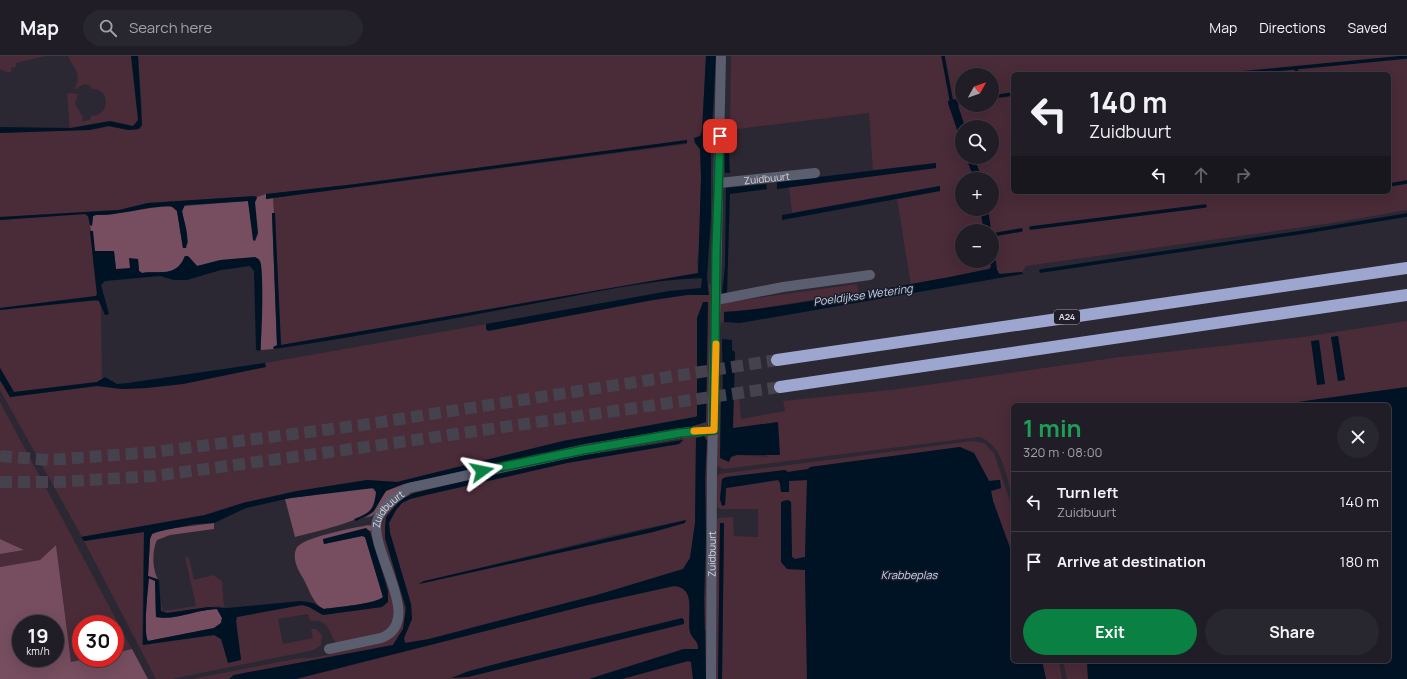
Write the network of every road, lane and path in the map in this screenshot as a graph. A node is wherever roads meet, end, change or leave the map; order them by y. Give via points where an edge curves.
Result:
1 (721, 56) edge
2 (815, 172) dead end
3 (719, 183) junction
4 (1407, 264) edge
5 (1407, 268) edge
6 (1358, 274) junction
7 (870, 275) dead end
8 (1407, 295) edge
9 (716, 300) junction
10 (777, 360) tunnel mouth
11 (780, 387) tunnel mouth
12 (714, 430) junction
13 (329, 649) dead end
14 (711, 679) edge

1 - 3 street, Zuidbuurt
2 - 3 street, Zuidbuurt
3 - 9 street, Zuidbuurt
4 - 6 highway
5 - 6 highway, A24
6 - 10 highway, A24
7 - 9 street via 783,287
8 - 11 highway
9 - 12 street, Zuidbuurt
12 - 13 street, Zuidbuurt via 680,433 583,450 409,488 388,504 377,520 377,534 399,611 396,626 392,632 381,638
12 - 14 street, Zuidbuurt

